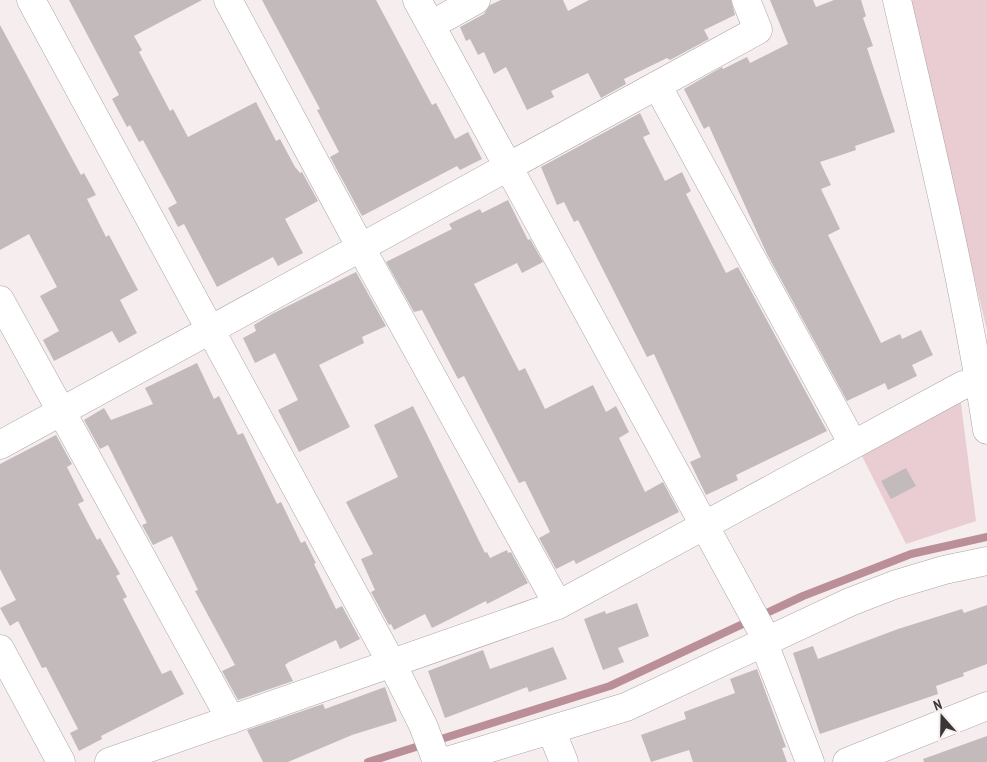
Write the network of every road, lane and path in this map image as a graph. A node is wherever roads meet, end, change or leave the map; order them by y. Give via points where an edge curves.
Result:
1 (31, 0) edge
2 (228, 0) edge
3 (417, 0) edge
4 (476, 0) edge
5 (746, 0) edge
6 (897, 0) edge
7 (431, 24) junction
8 (657, 85) junction
9 (508, 166) junction
10 (361, 248) junction
11 (0, 300) edge
12 (211, 330) junction
13 (963, 385) dead end
14 (61, 411) junction
15 (986, 419) edge
16 (853, 444) junction
17 (0, 445) edge
18 (706, 526) junction
19 (987, 561) edge
20 (558, 605) junction
21 (760, 628) junction
22 (0, 650) edge
23 (392, 664) junction
24 (987, 706) edge
25 (231, 720) junction
26 (551, 730) junction
27 (438, 759) edge
28 (61, 762) edge
29 (109, 762) edge
30 (564, 762) edge
31 (810, 762) edge
32 (848, 762) edge

1 - 12 street
2 - 10 street
3 - 7 street
4 - 7 street
5 - 8 street via 758,30
6 - 15 street via 945,208
7 - 9 street
8 - 9 street
8 - 16 street
9 - 10 street
9 - 18 street
10 - 12 street
10 - 20 street
11 - 14 street
12 - 14 street
12 - 23 street
13 - 16 street
14 - 17 street
14 - 25 street
16 - 18 street
18 - 20 street
18 - 21 street
19 - 21 street via 944,570
20 - 23 street
21 - 26 street via 626,707
21 - 31 street
22 - 28 street
23 - 25 street
23 - 27 street
24 - 32 street
25 - 29 street
26 - 27 street
26 - 30 street

